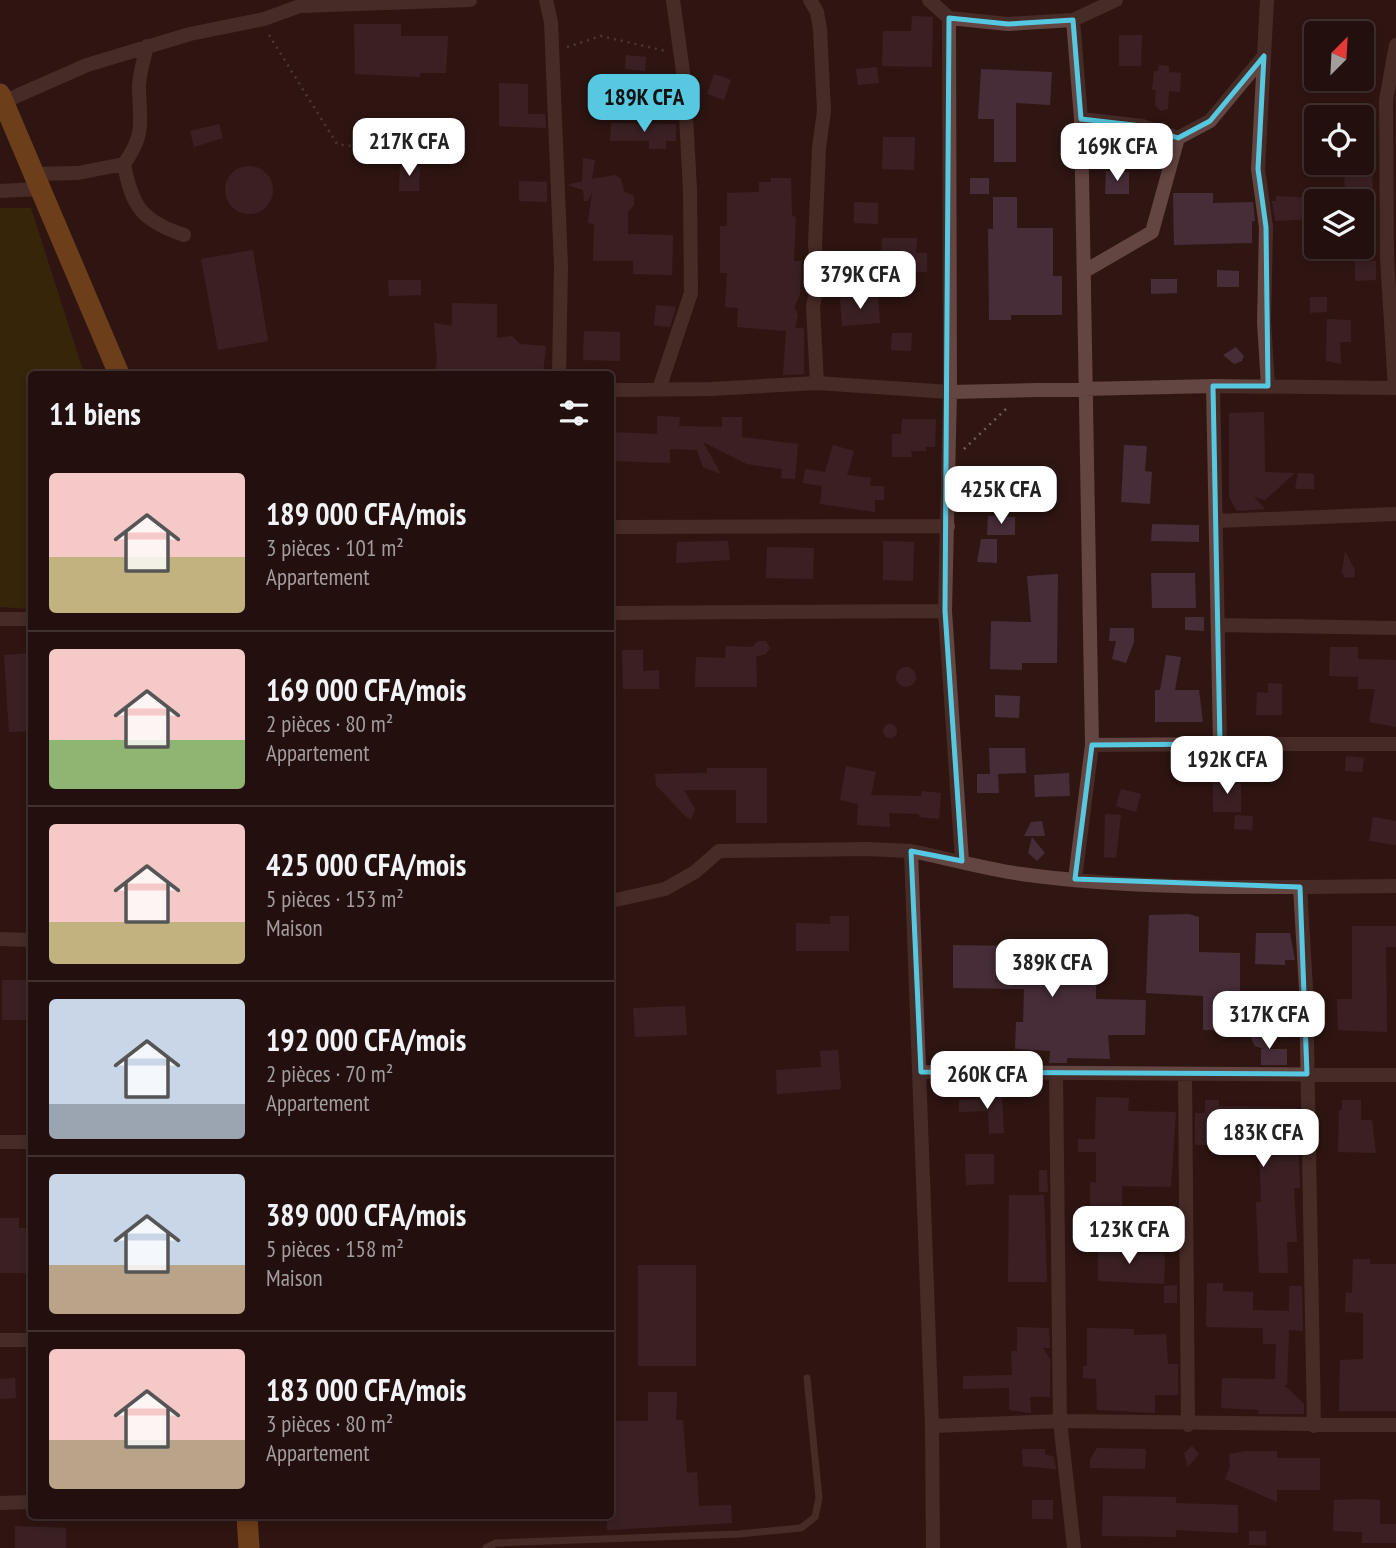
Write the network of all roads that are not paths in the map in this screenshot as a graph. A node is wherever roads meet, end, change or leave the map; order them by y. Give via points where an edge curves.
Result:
1 (470, 0) edge
2 (546, 0) edge
3 (673, 0) edge
4 (810, 0) edge
5 (929, 0) edge
6 (1116, 0) edge
7 (1267, 0) edge
8 (445, 1) edge
9 (299, 3) edge
10 (949, 18) junction
11 (1073, 20) junction
12 (1396, 45) edge
13 (147, 46) junction
14 (1264, 56) junction
15 (2, 98) edge
16 (1081, 119) junction
17 (1178, 138) junction
18 (124, 164) junction
19 (37, 182) junction
20 (0, 191) edge
21 (184, 235) dead end
22 (1085, 271) junction
23 (118, 371) edge
24 (559, 371) edge
25 (817, 383) junction
26 (1213, 386) junction
27 (1268, 386) junction
28 (1395, 388) edge
29 (659, 389) junction
30 (614, 390) edge
31 (1086, 390) junction
32 (950, 392) junction
33 (1396, 513) edge
34 (1216, 521) junction
35 (948, 526) junction
36 (614, 527) edge
37 (945, 611) junction
38 (614, 613) edge
39 (0, 619) edge
40 (28, 619) edge
41 (1220, 625) junction
42 (1396, 628) edge
43 (1220, 744) junction
44 (1396, 744) edge
45 (1092, 745) junction
46 (911, 851) junction
47 (962, 861) junction
48 (1074, 879) junction
49 (1396, 886) edge
50 (1300, 887) junction
51 (614, 900) edge
52 (0, 939) edge
53 (28, 940) edge
54 (921, 1072) junction
55 (1056, 1074) junction
56 (1307, 1074) junction
57 (1185, 1075) junction
58 (1396, 1075) edge
59 (0, 1142) edge
60 (28, 1142) edge
61 (0, 1340) edge
62 (28, 1340) edge
63 (807, 1378) dead end
64 (1060, 1421) junction
65 (1188, 1424) junction
66 (1396, 1425) edge
67 (932, 1426) junction
68 (1314, 1426) junction
69 (28, 1502) edge
70 (0, 1503) edge
71 (247, 1519) edge
72 (248, 1548) edge
73 (486, 1548) edge
74 (933, 1548) edge
75 (1074, 1548) edge

1 - 8 street
2 - 24 street via 551,22 561,266
3 - 29 street via 684,79 691,293
4 - 25 street via 820,29 824,111 813,307
5 - 10 street
6 - 11 street
7 - 14 street
8 - 9 street
9 - 13 street via 264,19
10 - 11 street via 1008,24
10 - 32 street
11 - 16 street
12 - 28 street via 1386,100 1387,257
13 - 15 street
13 - 18 street via 138,87 142,124 138,145
14 - 17 street via 1210,121
14 - 27 street via 1258,169 1266,227
15 - 19 highway
16 - 17 street via 1142,126
16 - 22 street
17 - 22 street via 1152,232
18 - 19 street
18 - 21 street via 130,197 157,226
19 - 20 street
19 - 23 highway
22 - 31 street
25 - 29 street
25 - 32 street
26 - 27 street
26 - 31 street
26 - 34 street
27 - 28 street
29 - 30 street
31 - 32 street
31 - 45 street
32 - 35 street
33 - 34 street
34 - 41 street
35 - 36 street
35 - 37 street
37 - 38 street
37 - 47 street
39 - 40 street
41 - 42 street
41 - 43 street
43 - 44 street
43 - 45 street
45 - 48 street
46 - 47 street
46 - 51 street via 719,851 665,889
46 - 54 street
47 - 48 street via 1019,874
48 - 50 street
49 - 50 street
50 - 56 street
52 - 53 street
54 - 55 street
54 - 67 street
55 - 57 street
55 - 64 street
56 - 57 street
56 - 58 street
56 - 68 street
57 - 65 street
59 - 60 street
61 - 62 street
63 - 73 lane via 819,1498 815,1517 802,1528 496,1543
64 - 65 street
64 - 67 street
64 - 75 street
65 - 68 street
66 - 68 street
67 - 74 street
69 - 70 street
71 - 72 highway

